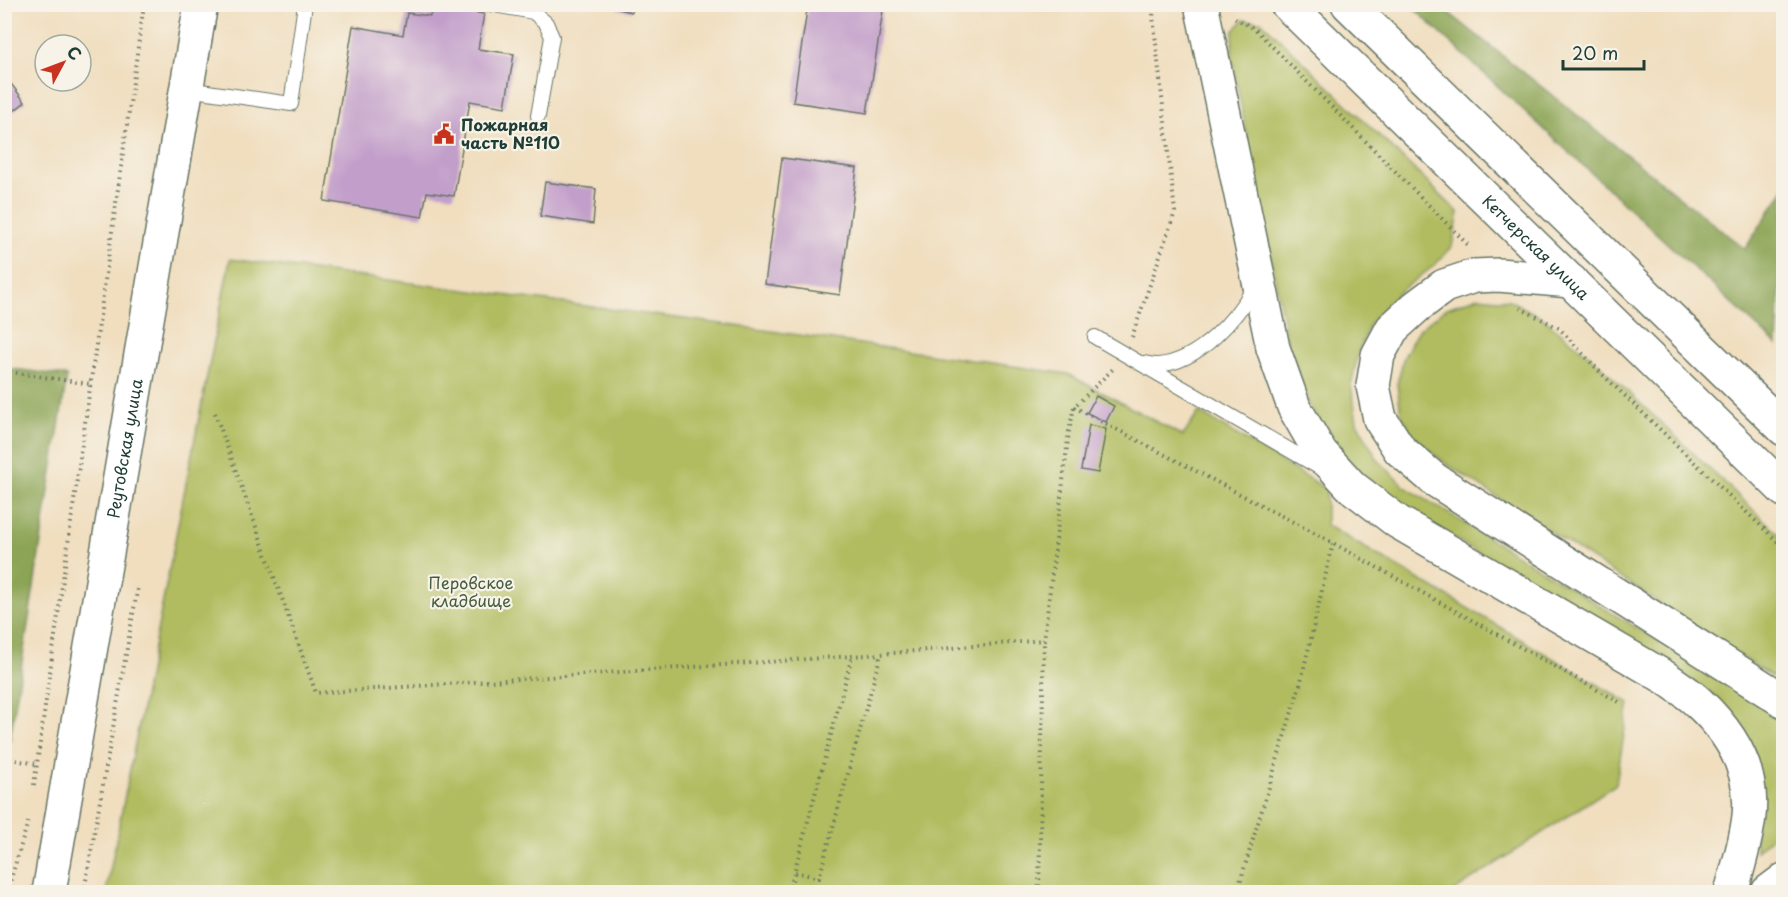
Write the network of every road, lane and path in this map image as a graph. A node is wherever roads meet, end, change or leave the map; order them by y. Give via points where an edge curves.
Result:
1 (144, 4) edge
2 (201, 4) edge
3 (305, 4) edge
4 (489, 4) edge
5 (1154, 4) edge
6 (1201, 4) edge
7 (1287, 4) edge
8 (1348, 4) edge
9 (187, 89) junction
10 (538, 116) dead end
11 (1259, 279) junction
12 (1571, 282) junction
13 (1095, 337) dead end
14 (1126, 355) junction
15 (1139, 363) junction
16 (4, 371) edge
17 (90, 384) junction
18 (1074, 407) junction
19 (215, 413) dead end
20 (1784, 429) edge
21 (1352, 487) junction
22 (1784, 490) edge
23 (1333, 543) junction
24 (138, 586) dead end
25 (1044, 640) junction
26 (881, 654) junction
27 (852, 656) junction
28 (1784, 701) edge
29 (1619, 702) dead end
30 (4, 758) edge
31 (37, 764) junction
32 (34, 789) dead end
33 (29, 818) dead end
34 (795, 872) junction
35 (1784, 880) edge
36 (7, 892) edge
37 (49, 892) edge
38 (84, 892) edge
39 (789, 892) edge
40 (1039, 892) edge
41 (1237, 892) edge
42 (1731, 892) edge
43 (1768, 892) edge

1 - 17 path
2 - 9 main road, Реутовская улица
3 - 9 lane via 291,104
4 - 10 lane via 533,12 546,23 552,38
5 - 14 path via 1175,212
6 - 11 main road
7 - 12 main road, Кетчерская улица
8 - 20 main road
9 - 37 main road, Реутовская улица
11 - 15 lane via 1243,307 1201,349 1158,365
11 - 21 main road via 1273,348 1294,407 1320,453
12 - 22 main road, Кетчерская улица
12 - 28 main road via 1498,275 1474,276 1444,286 1392,329 1378,355 1373,386 1380,419 1400,450 1435,480
13 - 14 lane
14 - 15 lane
14 - 18 path
15 - 21 lane
16 - 17 path
17 - 31 path
18 - 23 path
18 - 25 path
19 - 27 path via 316,693
21 - 42 main road via 1398,522 1666,678 1713,717 1738,752 1748,782 1749,816
23 - 29 path
23 - 41 path via 1300,685
24 - 38 path
25 - 26 path
25 - 40 path
26 - 27 path
26 - 34 path via 819,878
27 - 34 path
30 - 31 path
31 - 32 path
33 - 36 path
34 - 39 path
35 - 43 main road

